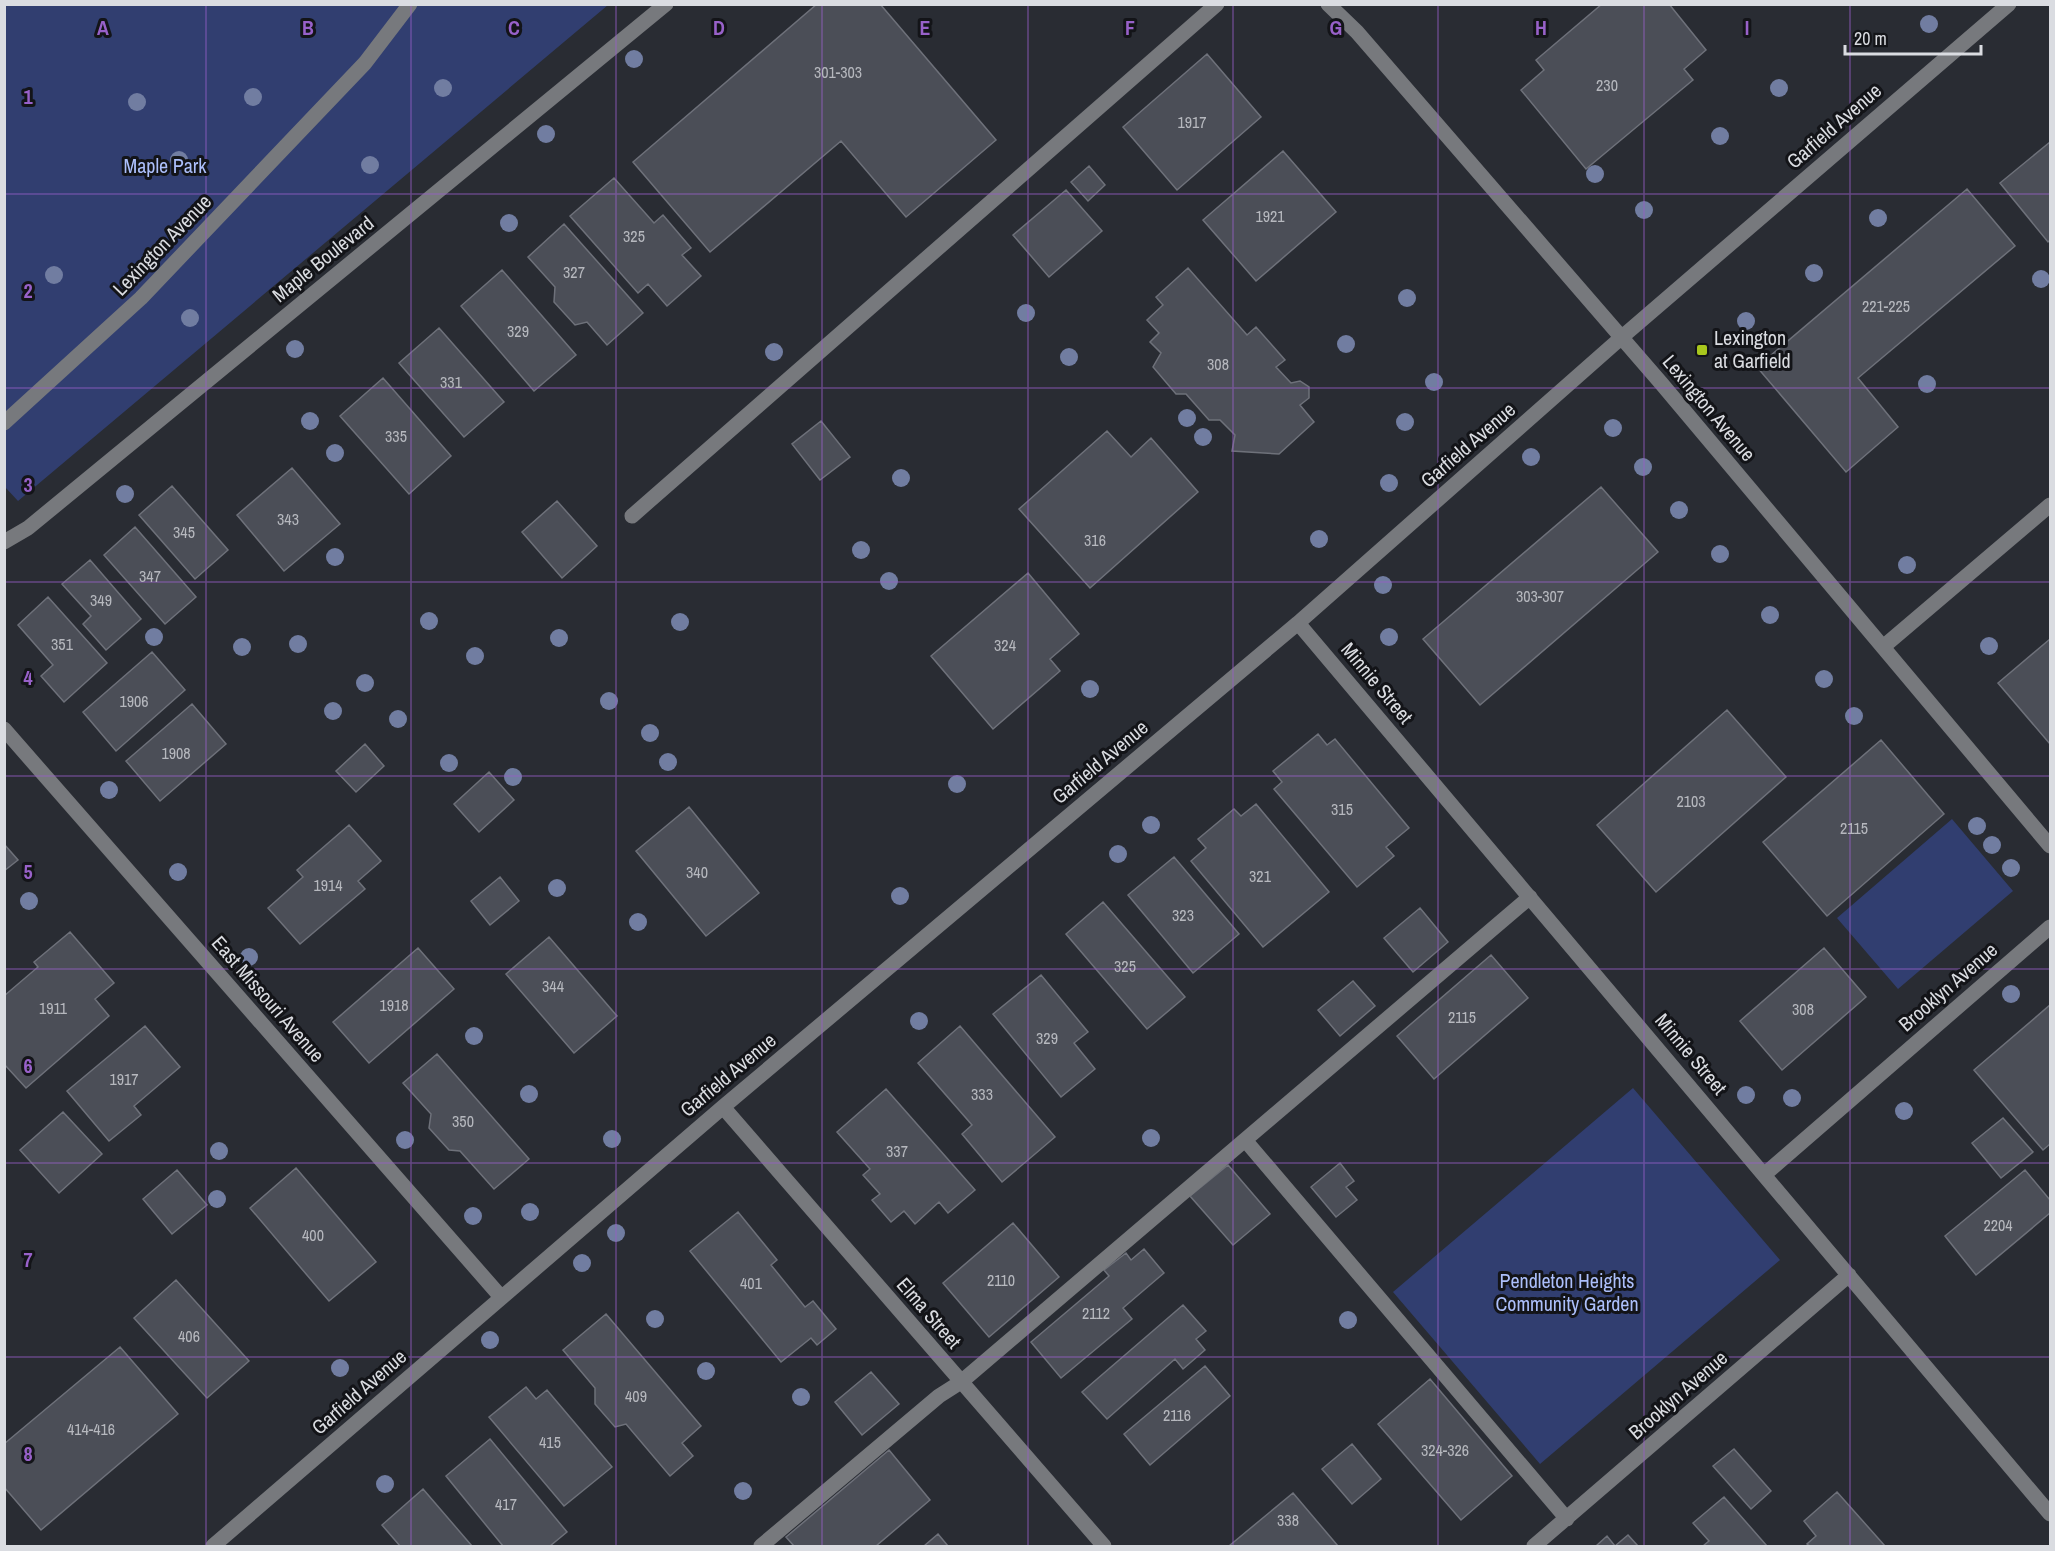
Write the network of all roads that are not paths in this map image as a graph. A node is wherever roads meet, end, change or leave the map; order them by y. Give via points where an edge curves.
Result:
1 (410, 4) edge
2 (666, 4) edge
3 (1217, 4) edge
4 (1328, 4) edge
5 (2009, 4) edge
6 (1622, 338) junction
7 (4, 423) edge
8 (2050, 505) edge
9 (632, 516) dead end
10 (4, 542) edge
11 (1298, 623) junction
12 (1883, 647) junction
13 (4, 729) edge
14 (2050, 846) edge
15 (1530, 897) junction
16 (2050, 927) edge
17 (723, 1107) junction
18 (1245, 1140) junction
19 (1765, 1174) junction
20 (1850, 1275) junction
21 (501, 1297) junction
22 (961, 1382) junction
23 (2050, 1514) edge
24 (1566, 1519) junction
25 (213, 1546) edge
26 (761, 1546) edge
27 (1104, 1546) edge
28 (1534, 1546) edge

1 - 7 street, Lexington Avenue via 365,63 141,298
2 - 10 street, Maple Boulevard via 38,520
3 - 9 street
4 - 6 street, Lexington Avenue via 1357,32
5 - 6 street, Garfield Avenue
6 - 11 street, Garfield Avenue
6 - 12 street, Lexington Avenue
8 - 12 street
11 - 15 street, Minnie Street
11 - 17 street, Garfield Avenue
12 - 14 street, Lexington Avenue
13 - 21 street, East Missouri Avenue
15 - 18 street
15 - 19 street, Minnie Street
16 - 19 street, Brooklyn Avenue
17 - 21 street, Garfield Avenue
17 - 22 street, Elma Street
18 - 22 street
18 - 24 street
19 - 20 street, Minnie Street
20 - 23 street, Minnie Street
20 - 24 street, Brooklyn Avenue
21 - 25 street, Garfield Avenue
22 - 26 street via 939,1396
22 - 27 street, Elma Street
24 - 28 street, Brooklyn Avenue

